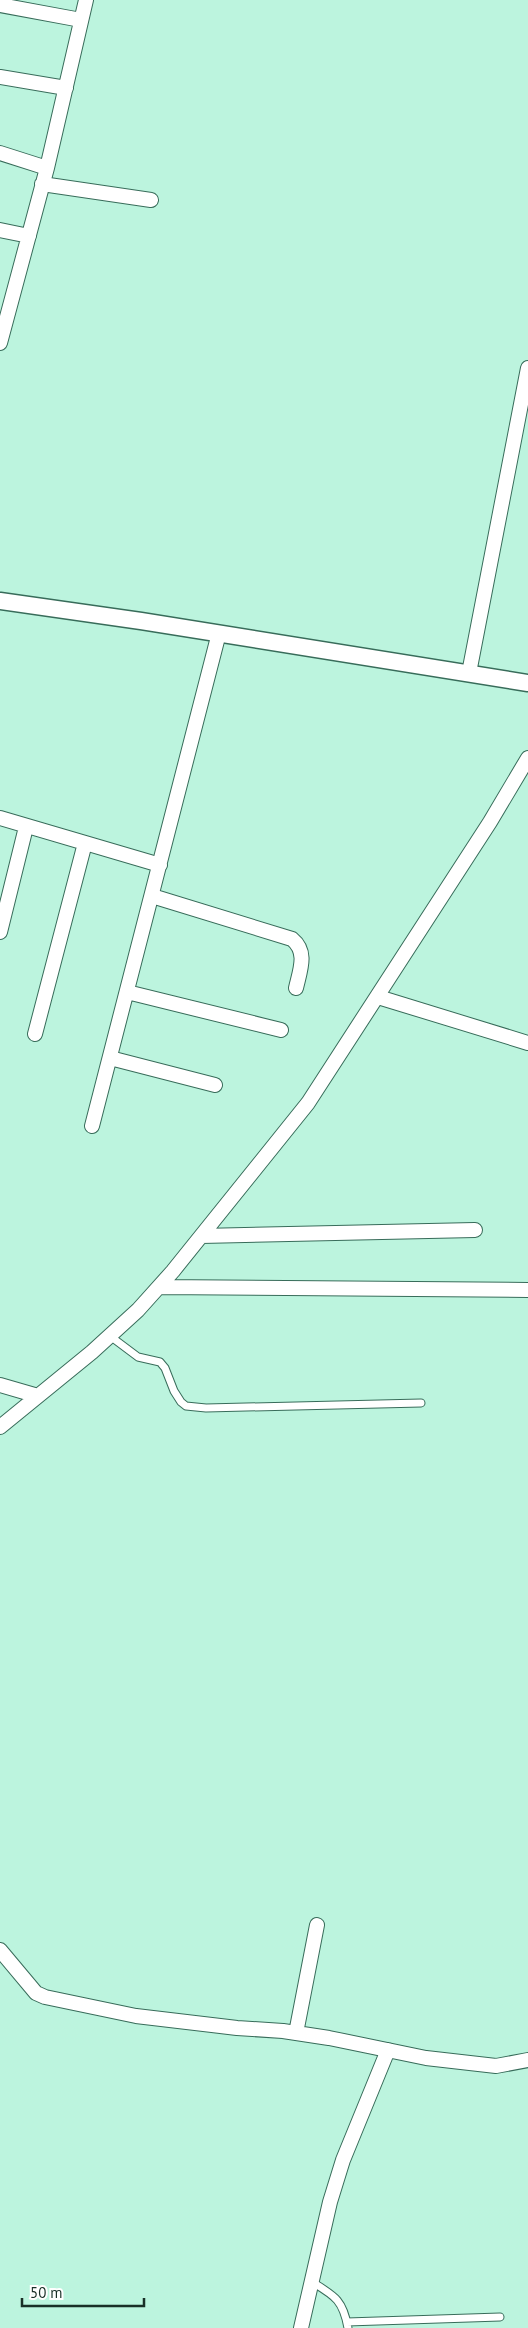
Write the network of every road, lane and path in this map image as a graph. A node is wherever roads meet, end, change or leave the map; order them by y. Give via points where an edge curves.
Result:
1 (86, 0) edge
2 (0, 5) edge
3 (81, 20) junction
4 (0, 77) edge
5 (66, 88) junction
6 (0, 153) edge
7 (47, 168) junction
8 (42, 184) junction
9 (151, 200) dead end
10 (0, 230) edge
11 (29, 236) junction
12 (4, 315) edge
13 (0, 343) edge
14 (528, 368) edge
15 (0, 601) edge
16 (219, 633) junction
17 (469, 673) junction
18 (528, 683) edge
19 (528, 758) edge
20 (0, 818) edge
21 (26, 826) junction
22 (85, 843) junction
23 (160, 865) junction
24 (152, 896) junction
25 (0, 932) edge
26 (296, 988) dead end
27 (127, 992) junction
28 (378, 997) junction
29 (281, 1030) dead end
30 (35, 1034) dead end
31 (528, 1043) edge
32 (110, 1058) junction
33 (215, 1085) dead end
34 (92, 1126) dead end
35 (475, 1230) dead end
36 (201, 1236) junction
37 (159, 1287) junction
38 (528, 1290) edge
39 (110, 1336) junction
40 (0, 1385) edge
41 (38, 1396) junction
42 (422, 1403) dead end
43 (0, 1427) edge
44 (317, 1925) dead end
45 (0, 1950) edge
46 (296, 2033) junction
47 (388, 2050) junction
48 (528, 2060) edge
49 (312, 2282) junction
50 (500, 2318) dead end
51 (347, 2325) edge
52 (301, 2328) edge

1 - 3 street
2 - 3 street
3 - 5 street
4 - 5 street
5 - 7 street
6 - 7 street
7 - 8 street
8 - 9 street
8 - 11 street
10 - 11 street
11 - 12 street
12 - 13 street
14 - 17 street
15 - 16 street
16 - 17 street
16 - 23 street
17 - 18 street
19 - 28 street
20 - 21 street
21 - 22 street
21 - 25 street
22 - 23 street
22 - 30 street
23 - 24 street
24 - 26 street via 292,939 302,952
24 - 27 street
27 - 29 street
27 - 32 street
28 - 31 street
28 - 36 street via 308,1103
32 - 33 street
32 - 34 street
35 - 36 street
36 - 37 street
37 - 38 street
37 - 39 street
39 - 41 street
39 - 42 lane via 138,1356 160,1362 174,1392 186,1406
40 - 41 street
41 - 43 street
44 - 46 street
45 - 46 street via 36,1993 45,1997 136,2016
46 - 47 street
47 - 48 street via 496,2066
47 - 49 street via 343,2160
49 - 51 lane via 334,2295 341,2304
49 - 52 street
50 - 51 lane

